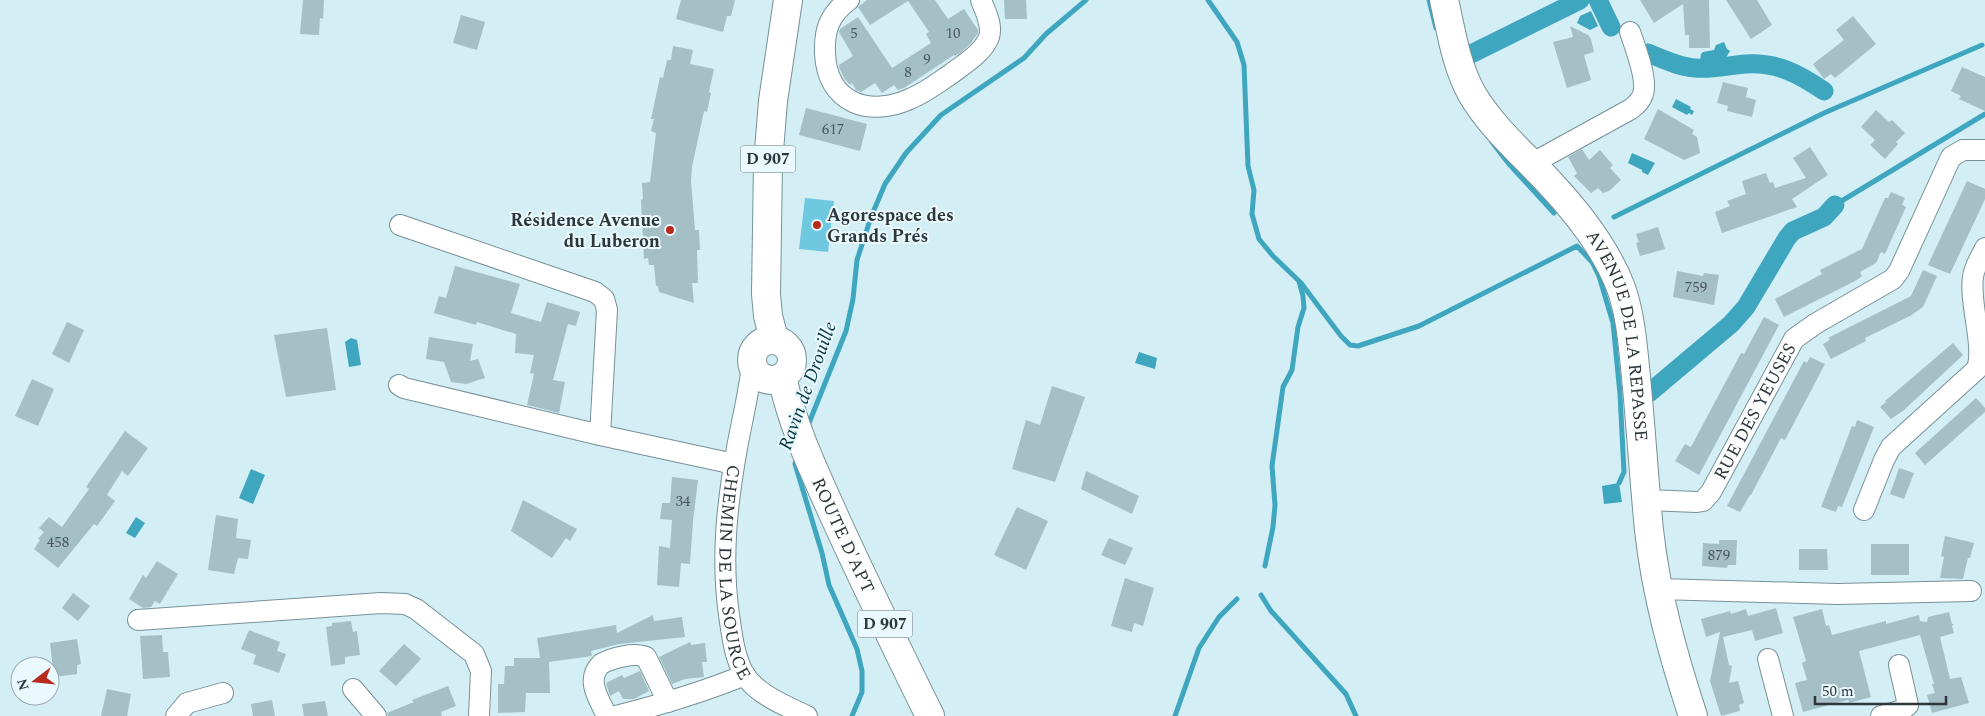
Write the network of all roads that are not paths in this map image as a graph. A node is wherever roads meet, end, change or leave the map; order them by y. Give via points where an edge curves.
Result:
1 (788, 0) edge
2 (848, 0) edge
3 (981, 0) edge
4 (1444, 0) edge
5 (1630, 32) dead end
6 (1985, 150) edge
7 (1531, 164) junction
8 (400, 224) dead end
9 (1985, 248) edge
10 (764, 361) junction
11 (399, 385) dead end
12 (600, 435) junction
13 (734, 464) junction
14 (1647, 500) junction
15 (1864, 510) dead end
16 (1658, 589) junction
17 (1971, 591) dead end
18 (138, 620) dead end
19 (1768, 659) dead end
20 (1899, 665) dead end
21 (745, 674) junction
22 (353, 689) dead end
23 (223, 693) dead end
24 (668, 702) junction
25 (626, 715) edge
26 (176, 716) edge
27 (376, 716) edge
28 (479, 716) edge
29 (607, 716) edge
30 (805, 716) edge
31 (930, 716) edge
32 (1693, 716) edge
33 (1782, 716) edge
34 (1881, 716) edge

1 - 10 street, D 907 via 774,93 768,163
2 - 3 street via 834,12 828,30 825,52 829,80 848,100 879,106 913,98 975,55 990,33
4 - 7 street, AVENUE DE LA REPASSE via 1454,44 1471,92 1503,135
5 - 7 street via 1645,85 1640,100 1631,109
6 - 14 street, RUE DES YEUSES via 1963,150 1951,157 1900,271 1893,279 1794,339 1706,499 1697,502
7 - 14 street, AVENUE DE LA REPASSE via 1584,222 1621,289 1634,356
8 - 12 street via 602,296 607,310
9 - 15 street via 1973,278 1982,340 1981,363 1892,448
10 - 13 street, CHEMIN DE LA SOURCE
10 - 31 street, ROUTE D'APT / D 907
11 - 12 street
12 - 13 street
13 - 21 street, CHEMIN DE LA SOURCE via 724,555 726,596 734,646
14 - 16 street, AVENUE DE LA REPASSE
16 - 17 street via 1838,594
16 - 32 street, AVENUE DE LA REPASSE via 1668,637
18 - 28 street via 405,604 424,613 474,654 481,671
19 - 33 street
20 - 34 street via 1908,705
21 - 24 street via 714,688
21 - 30 street, CHEMIN DE LA SOURCE via 762,691
22 - 27 street
23 - 26 street via 186,703
24 - 25 street
24 - 29 street via 646,657 622,657 601,664 594,676 593,684

